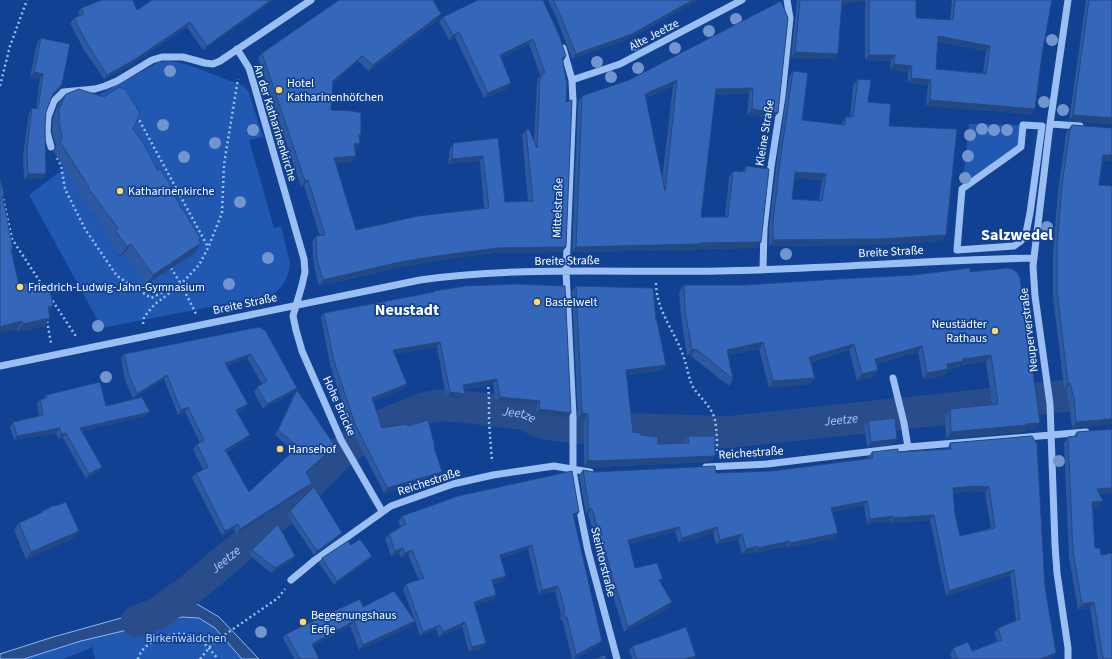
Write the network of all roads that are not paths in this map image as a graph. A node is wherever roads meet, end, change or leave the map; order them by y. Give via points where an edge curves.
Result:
1 (311, 0) edge
2 (742, 0) edge
3 (787, 0) edge
4 (1068, 0) edge
5 (560, 39) edge
6 (237, 49) junction
7 (572, 80) junction
8 (1050, 124) junction
9 (1084, 127) edge
10 (50, 147) road end
11 (962, 189) joint
12 (1034, 258) junction
13 (763, 270) junction
14 (566, 271) junction
15 (296, 305) junction
16 (0, 366) edge
17 (893, 378) dead end
18 (1097, 431) edge
19 (1050, 434) junction
20 (908, 447) junction
21 (695, 468) edge
22 (573, 470) junction
23 (597, 472) edge
24 (382, 511) junction
25 (291, 580) road end
26 (617, 659) edge
27 (1068, 659) edge

1 - 6 street
2 - 7 street, Alte Jeetze via 620,64
3 - 13 street, Kleine Straße via 790,18 764,228
4 - 8 street, Neuperverstraße
5 - 7 street, Mittelstraße
6 - 10 street via 213,64 183,57 162,57 105,86 63,92 54,101 48,117
6 - 15 street, An der Katharinenkirche via 249,68 256,88 304,260 305,272
7 - 14 street, Mittelstraße
8 - 9 street
8 - 12 street, Neuperverstraße
11 - 11 street via 1021,146 1023,125 1042,126 1030,213 1026,233 1021,241 1014,246 957,250
12 - 13 street, Breite Straße via 952,259
12 - 19 street, Neuperverstraße via 1035,296 1050,404
13 - 14 street, Breite Straße
14 - 15 street, Breite Straße via 454,275
14 - 22 street, Mittelstraße
15 - 16 street, Breite Straße
15 - 24 street, Hohe Brücke via 293,316 302,351 341,440
17 - 20 street
18 - 19 street, Reichestraße
19 - 20 street, Reichestraße
19 - 27 street, Neuperverstraße via 1057,573
20 - 21 street, Reichestraße via 767,464
22 - 23 street, Reichestraße
22 - 24 street, Reichestraße via 554,466 493,475 453,484
22 - 26 street, Steintorstraße via 588,551
24 - 25 street, Reichestraße

